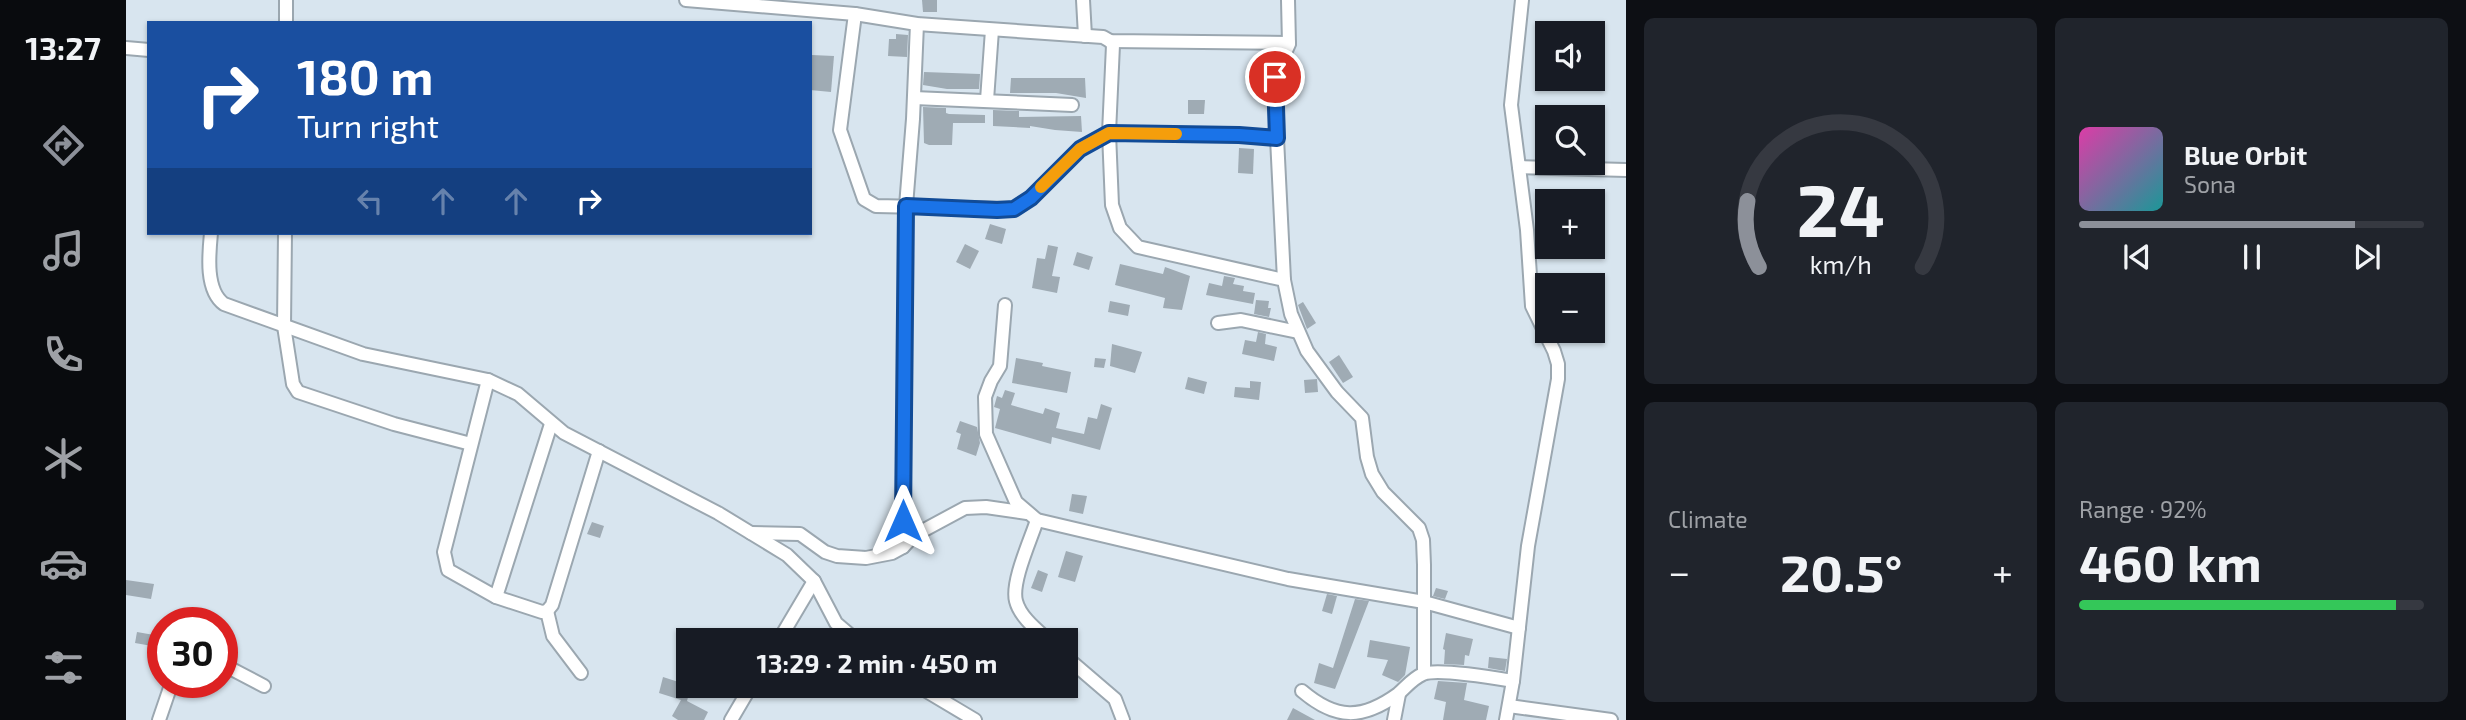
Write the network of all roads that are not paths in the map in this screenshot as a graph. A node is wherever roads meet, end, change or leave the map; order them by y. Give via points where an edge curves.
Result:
1 (286, 0) edge
2 (686, 0) edge
3 (1083, 0) edge
4 (1288, 0) edge
5 (1522, 0) edge
6 (713, 1) edge
7 (831, 6) edge
8 (855, 14) junction
9 (286, 21) edge
10 (917, 24) junction
11 (992, 30) junction
12 (1085, 36) junction
13 (1110, 41) junction
14 (1289, 43) junction
15 (126, 48) edge
16 (147, 50) edge
17 (914, 98) junction
18 (987, 100) junction
19 (1072, 105) dead end
20 (1109, 133) junction
21 (1277, 138) junction
22 (1519, 167) junction
23 (1626, 170) edge
24 (906, 206) junction
25 (211, 235) edge
26 (285, 235) edge
27 (1284, 280) junction
28 (1004, 305) dead end
29 (1218, 323) dead end
30 (284, 326) junction
31 (1298, 332) junction
32 (488, 380) junction
33 (551, 424) junction
34 (471, 444) junction
35 (599, 451) junction
36 (1032, 517) junction
37 (751, 533) junction
38 (903, 547) junction
39 (814, 581) junction
40 (496, 597) junction
41 (1424, 602) junction
42 (547, 611) junction
43 (786, 628) edge
44 (841, 628) edge
45 (1035, 628) edge
46 (1519, 628) junction
47 (1078, 667) edge
48 (238, 672) edge
49 (582, 673) dead end
50 (1424, 673) junction
51 (1513, 681) junction
52 (264, 686) dead end
53 (1303, 691) dead end
54 (1399, 694) junction
55 (167, 698) edge
56 (744, 698) edge
57 (935, 698) edge
58 (1510, 706) junction
59 (961, 717) edge
60 (159, 720) edge
61 (731, 720) edge
62 (975, 720) edge
63 (1123, 720) edge
64 (1394, 720) edge
65 (1506, 720) edge
66 (1611, 720) edge

1 - 9 street
2 - 6 street
3 - 12 street
4 - 14 street
5 - 22 street via 1511,105
6 - 7 street
7 - 8 street
8 - 10 street
8 - 24 street via 841,130 844,145 864,199 876,206
10 - 11 street
10 - 17 street
11 - 12 street
11 - 18 street
12 - 13 street
13 - 14 street
13 - 20 street
14 - 21 street via 1275,77
15 - 16 street
17 - 18 street
17 - 24 street
18 - 19 street
20 - 21 street
20 - 24 street via 1080,149 1014,209
20 - 27 street via 1112,205 1121,228 1138,247
21 - 27 street
22 - 23 street
22 - 46 street via 1532,306 1558,364
24 - 38 street
25 - 30 street via 211,280 219,300
26 - 30 street
27 - 31 street
28 - 36 street via 1000,366 985,397 986,434 1009,491
29 - 31 street via 1241,320
30 - 32 street via 363,354
30 - 34 street via 298,392
31 - 41 street via 1323,374 1362,418 1367,457 1378,483 1419,528
32 - 33 street via 518,394
32 - 34 street
33 - 35 street
33 - 40 street
34 - 40 street via 445,559 448,570
35 - 37 street
35 - 42 street
36 - 38 street via 986,507 965,508
36 - 41 street via 1288,579
36 - 45 street via 1016,601
37 - 38 street via 800,534 825,552 849,558 883,556
37 - 39 street via 787,555
39 - 43 street
39 - 44 street
40 - 42 street
41 - 46 street
41 - 50 street
42 - 49 street via 554,636
46 - 51 street
47 - 63 street via 1115,699
48 - 52 street
50 - 51 street
50 - 54 street
51 - 58 street
53 - 54 street via 1333,717 1344,718 1377,713
54 - 64 street
55 - 60 street
56 - 61 street
57 - 59 street
58 - 65 street
58 - 66 street
59 - 62 street

